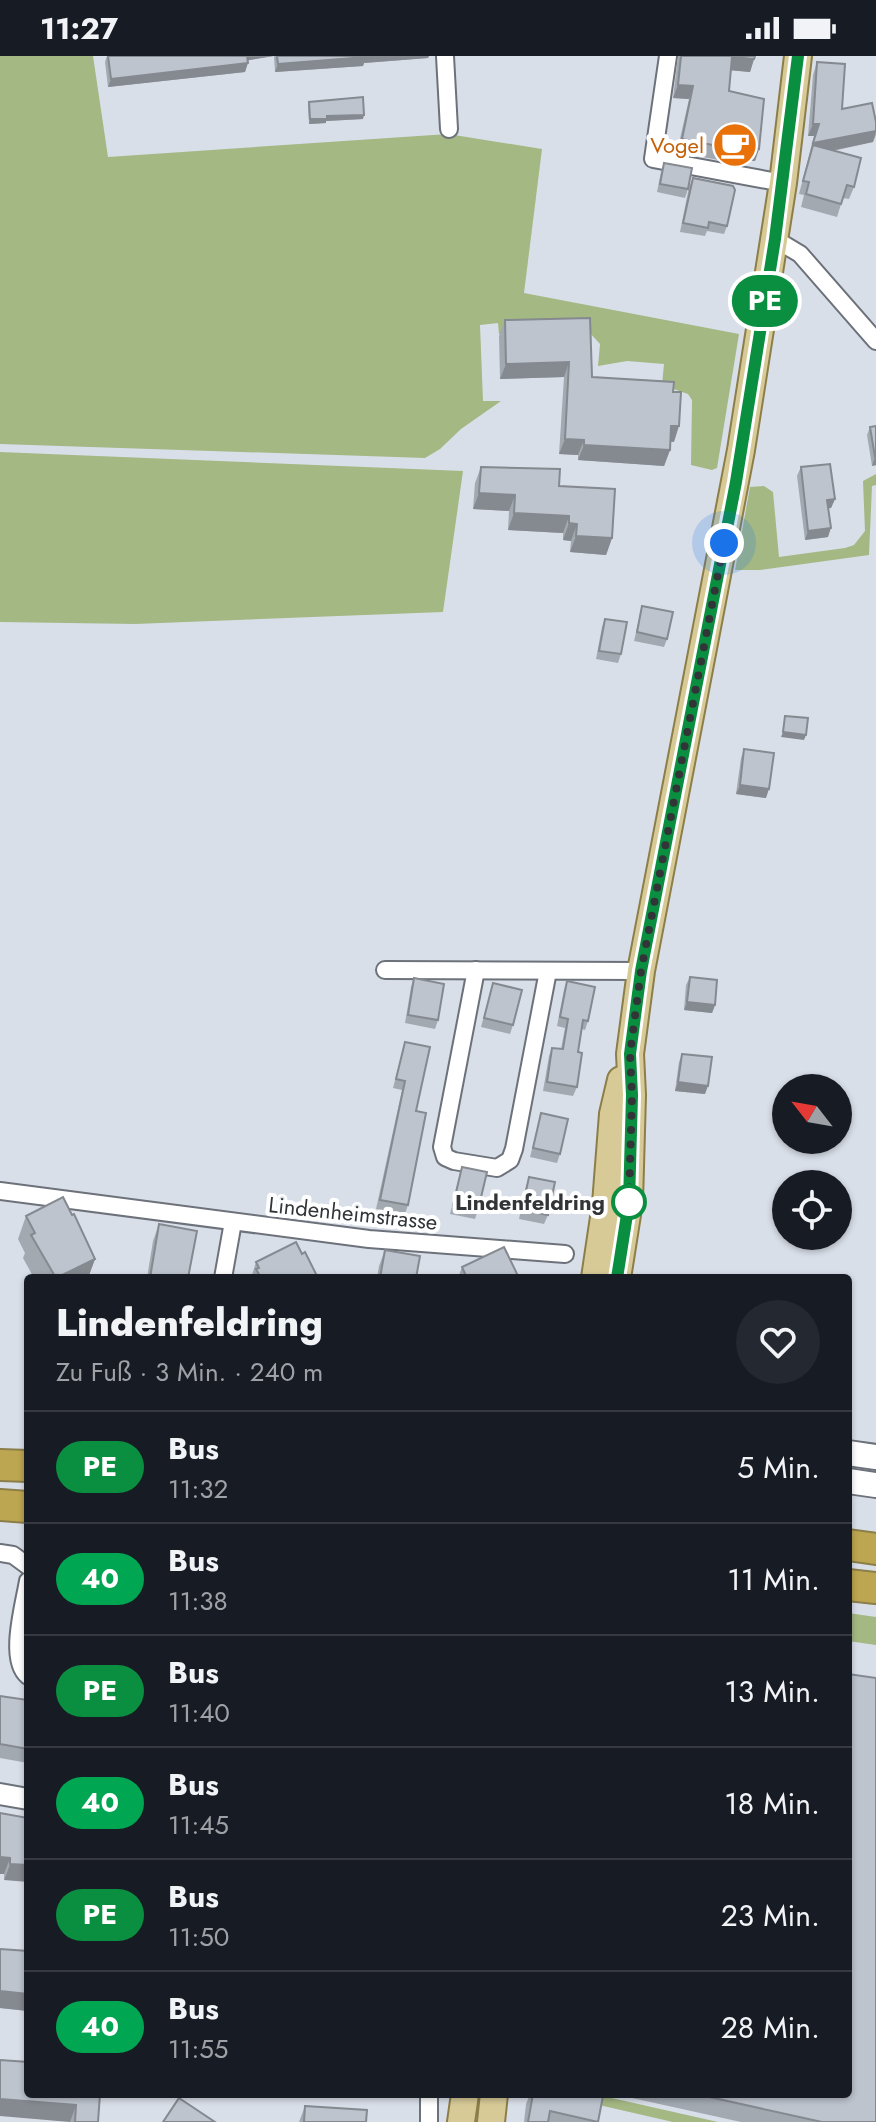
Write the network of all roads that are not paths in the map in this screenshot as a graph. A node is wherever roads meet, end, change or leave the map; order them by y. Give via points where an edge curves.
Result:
1 (445, 56) edge
2 (668, 56) edge
3 (798, 56) edge
4 (449, 129) dead end
5 (783, 183) junction
6 (775, 239) junction
7 (876, 341) edge
8 (385, 970) dead end
9 (476, 970) junction
10 (548, 971) junction
11 (641, 971) junction
12 (630, 1054) junction
13 (0, 1191) edge
14 (233, 1222) junction
15 (565, 1254) dead end
16 (224, 1274) edge
17 (596, 1274) edge
18 (618, 1274) edge
19 (852, 1454) edge
20 (876, 1457) edge
21 (0, 1465) edge
22 (24, 1466) edge
23 (852, 1482) edge
24 (876, 1485) edge
25 (0, 1505) edge
26 (24, 1507) edge
27 (852, 1546) edge
28 (876, 1549) edge
29 (0, 1553) edge
30 (24, 1563) edge
31 (852, 1585) edge
32 (876, 1588) edge
33 (24, 1607) edge
34 (24, 1672) edge
35 (0, 1794) edge
36 (24, 1798) edge
37 (429, 2098) edge
38 (464, 2098) edge
39 (494, 2098) edge
40 (429, 2122) edge
41 (461, 2122) edge
42 (491, 2122) edge

1 - 4 street
2 - 5 street via 653,159
3 - 5 main road
5 - 6 main road
6 - 7 street via 800,254
6 - 11 main road via 736,482
8 - 9 street
9 - 10 street
9 - 10 street via 442,1147 445,1157 454,1161 497,1168 510,1160 514,1149
10 - 11 street
11 - 12 main road
12 - 17 main road via 616,1093
12 - 18 main road via 630,1183
13 - 14 street, Lindenheimstrasse
14 - 15 street, Lindenheimstrasse
14 - 16 street
19 - 20 main road
21 - 22 highway
23 - 24 main road
25 - 26 highway
27 - 28 highway
29 - 30 street
31 - 32 highway
33 - 34 street via 17,1653
35 - 36 street
37 - 40 street
38 - 41 main road
39 - 42 main road

